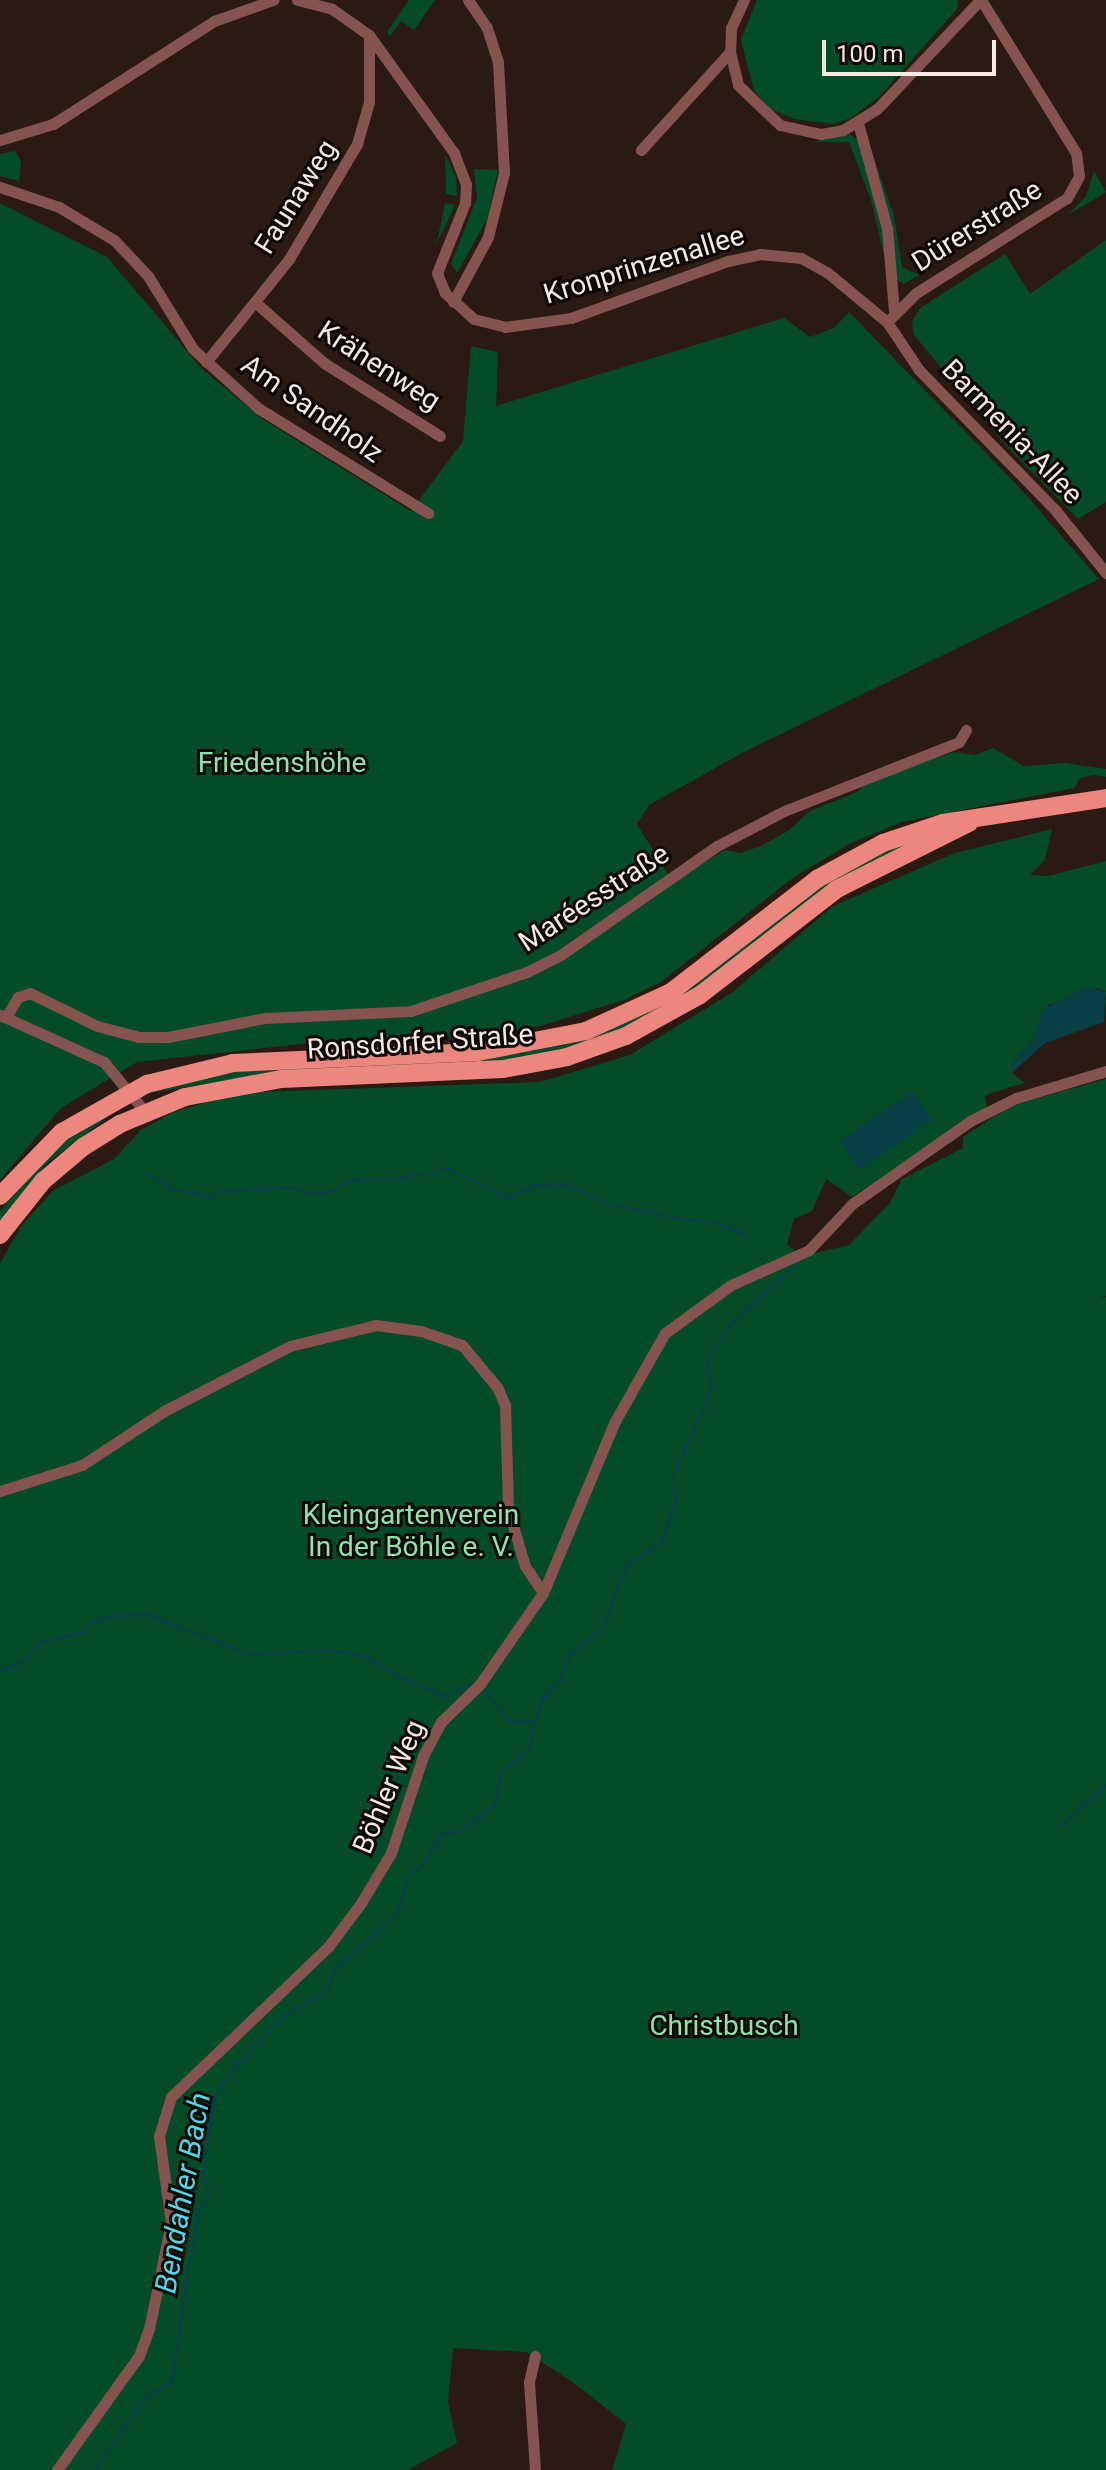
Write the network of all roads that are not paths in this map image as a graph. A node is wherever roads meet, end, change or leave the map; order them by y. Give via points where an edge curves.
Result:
1 (273, 0) edge
2 (297, 0) edge
3 (468, 0) edge
4 (744, 0) edge
5 (980, 0) edge
6 (369, 35) junction
7 (730, 52) junction
8 (858, 123) junction
9 (0, 140) edge
10 (641, 150) dead end
11 (0, 187) edge
12 (453, 302) junction
13 (256, 303) junction
14 (890, 317) junction
15 (206, 362) junction
16 (440, 436) dead end
17 (428, 513) dead end
18 (1106, 573) edge
19 (966, 730) dead end
20 (1106, 798) edge
21 (973, 821) junction
22 (3, 1016) edge
23 (1106, 1071) edge
24 (130, 1091) junction
25 (145, 1112) junction
26 (0, 1196) edge
27 (0, 1235) edge
28 (0, 1491) edge
29 (543, 1593) junction
30 (535, 2356) dead end
31 (57, 2470) edge
32 (535, 2470) edge

1 - 9 street via 214,21 53,124
2 - 6 street via 332,9
3 - 12 street via 487,28 498,62 504,173 488,237
4 - 7 street via 731,28
5 - 8 street
5 - 14 street, Dürerstraße via 1076,153 1079,176 1067,198
6 - 12 street via 462,169 465,203 437,273
6 - 13 street, Faunaweg via 369,102 357,144 319,213
7 - 8 street via 738,85 780,125 821,134
7 - 10 street
8 - 14 street via 887,228
11 - 15 street, Am Sandholz via 59,207 114,240 148,276 177,328
12 - 14 street, Kronprinzenallee via 474,319 496,326 571,318 686,273 773,254 816,264
13 - 15 street, Faunaweg
13 - 16 street, Krähenweg via 324,363
14 - 18 street, Barmenia-Allee via 919,370 1056,511
15 - 17 street, Am Sandholz via 258,408
19 - 22 street, Maréesstraße via 959,742 784,811 717,846 537,968 411,1011 265,1018 168,1037 139,1037 97,1026 30,993 18,997
20 - 21 main road, Ronsdorfer Straße
21 - 24 main road, Ronsdorfer Straße via 924,827 848,860 785,901 671,992 586,1031 478,1052 233,1063
21 - 25 main road, Ronsdorfer Straße via 837,889 700,995 606,1045 479,1071 252,1082
22 - 24 street via 104,1062
23 - 29 street, Böhler Weg via 1016,1098 970,1121 852,1204 809,1250 731,1285 665,1333 614,1423
24 - 25 street
24 - 26 main road, Ronsdorfer Straße via 62,1132
25 - 27 main road, Ronsdorfer Straße via 66,1161
28 - 29 street via 85,1464 164,1411 290,1346 376,1325 421,1331 462,1345 501,1396 508,1509 525,1566
29 - 31 street, Böhler Weg via 488,1675 442,1721 423,1756 391,1853 328,1947 171,2097 159,2136 171,2223 149,2329 139,2356
30 - 32 street via 529,2382

